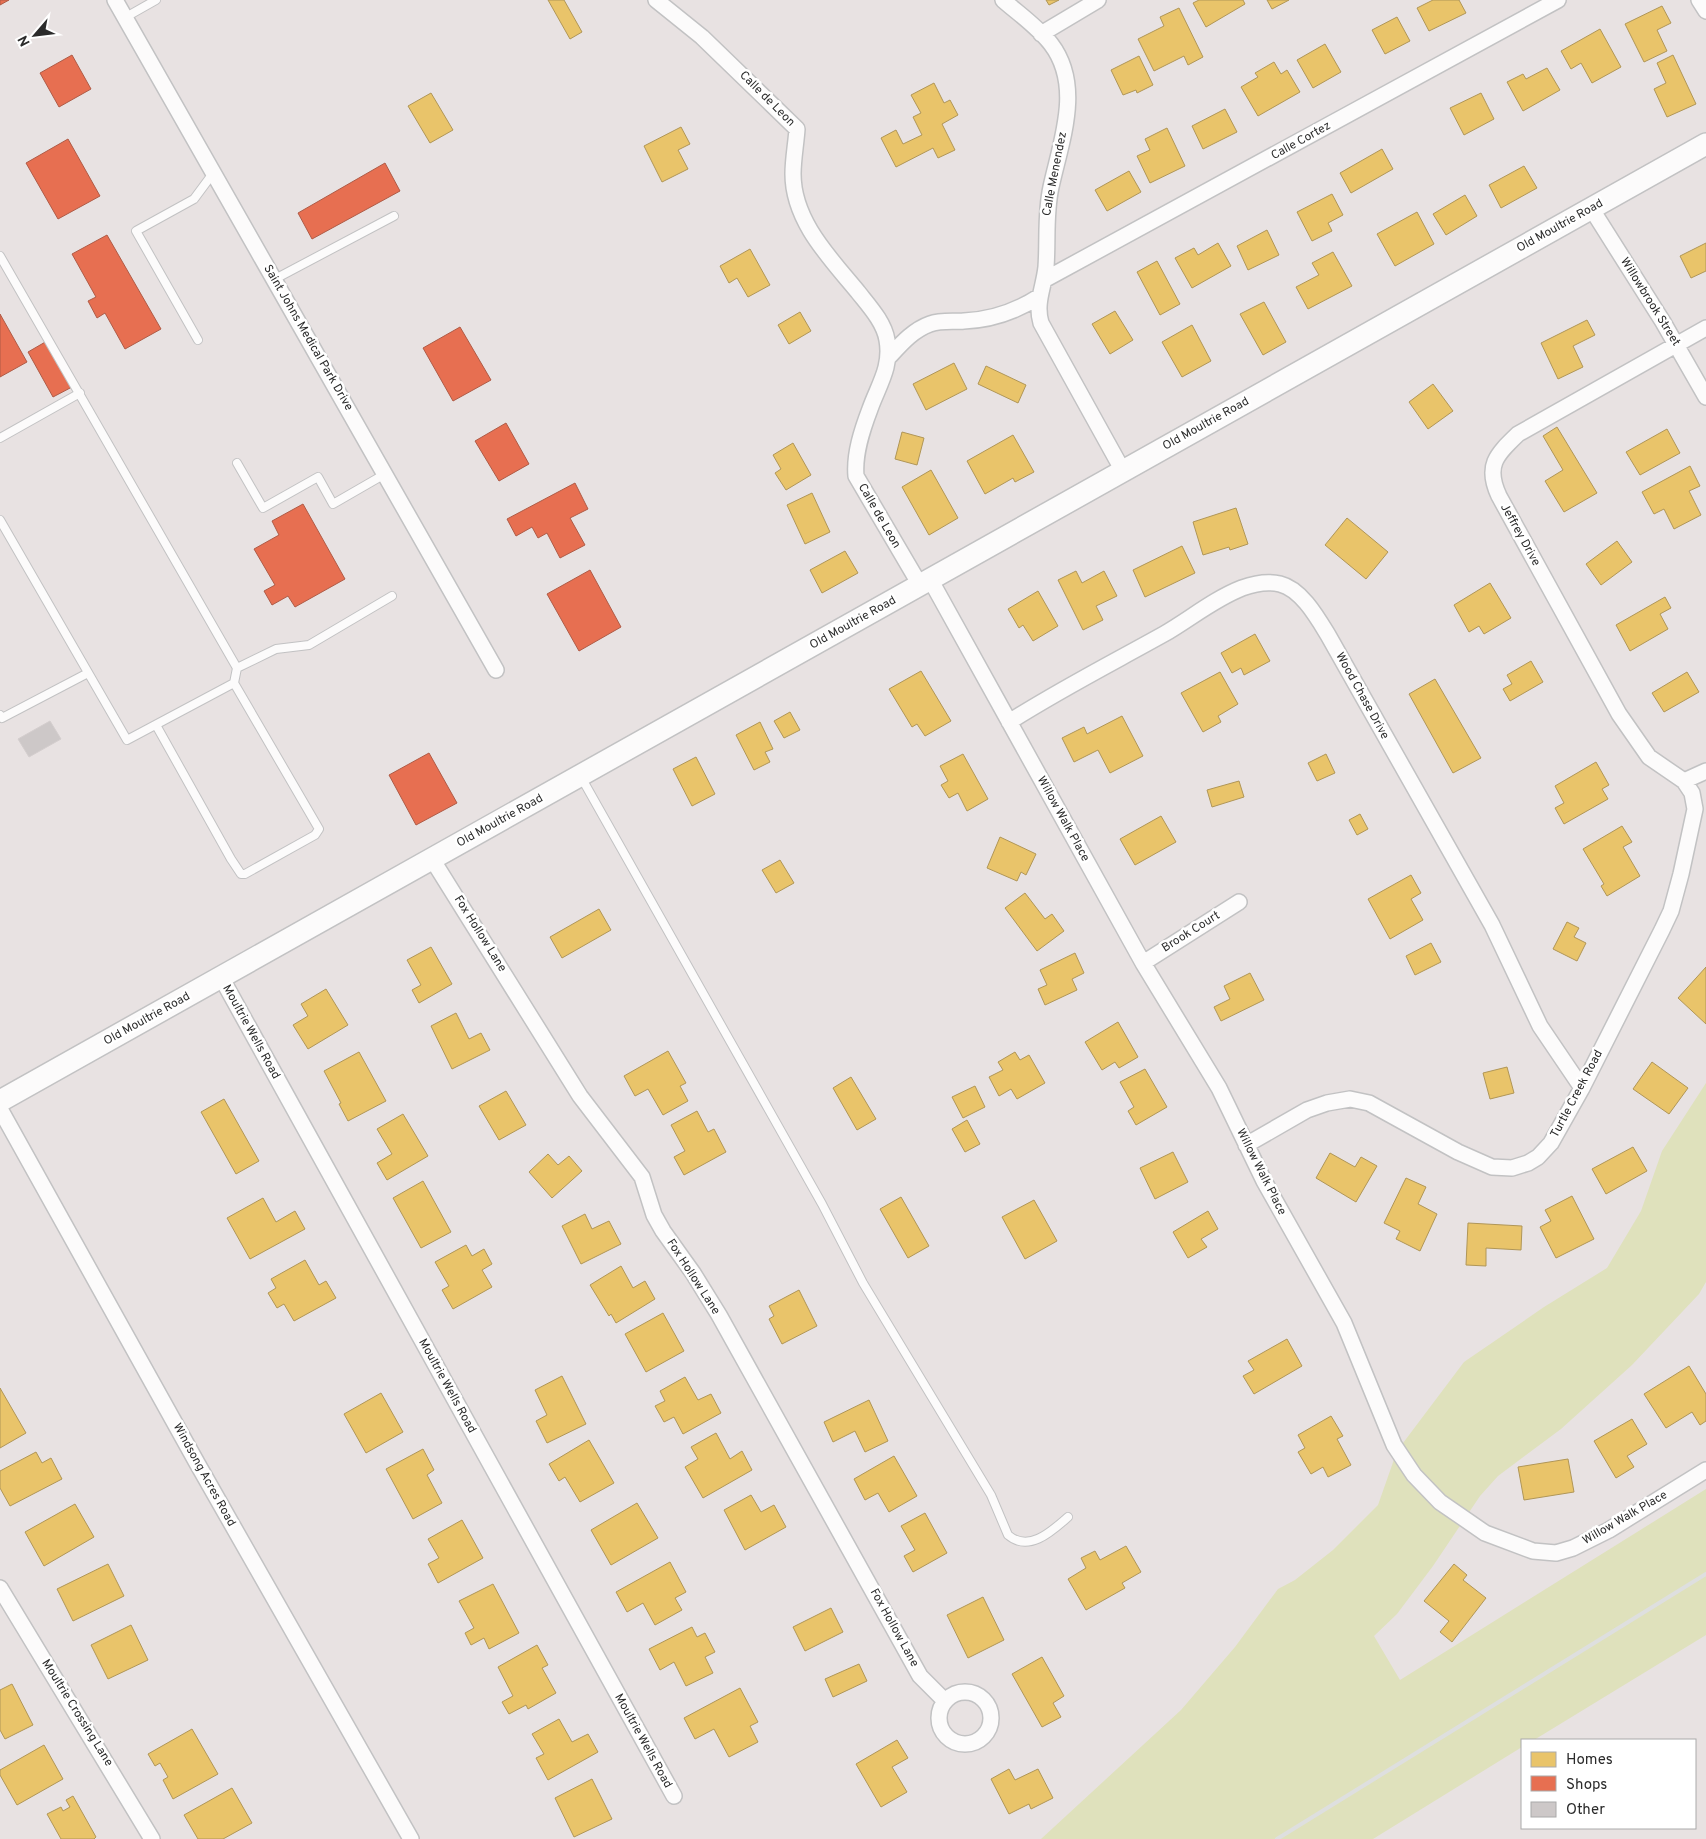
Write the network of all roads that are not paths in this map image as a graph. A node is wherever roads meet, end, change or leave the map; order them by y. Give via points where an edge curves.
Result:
1 (156, 0) edge
2 (656, 0) edge
3 (1003, 0) edge
4 (1098, 0) edge
5 (1558, 0) edge
6 (1699, 0) edge
7 (120, 6) edge
8 (1706, 11) edge
9 (1041, 34) junction
10 (1706, 144) edge
11 (214, 172) junction
12 (1592, 208) junction
13 (394, 216) dead end
14 (0, 256) edge
15 (275, 280) junction
16 (1044, 280) junction
17 (1040, 296) junction
18 (1706, 328) edge
19 (198, 340) dead end
20 (1676, 345) junction
21 (889, 357) junction
22 (80, 393) junction
23 (1706, 397) edge
24 (0, 438) edge
25 (237, 463) dead end
26 (1123, 471) junction
27 (385, 474) junction
28 (0, 520) edge
29 (925, 582) junction
30 (392, 596) dead end
31 (237, 668) junction
32 (496, 670) dead end
33 (88, 673) junction
34 (234, 683) junction
35 (0, 715) edge
36 (1009, 722) junction
37 (156, 725) junction
38 (1706, 771) edge
39 (580, 776) junction
40 (1684, 781) junction
41 (432, 859) junction
42 (1239, 902) dead end
43 (1143, 963) junction
44 (221, 977) junction
45 (1582, 1088) junction
46 (0, 1101) edge
47 (0, 1109) edge
48 (1246, 1145) junction
49 (1706, 1470) edge
50 (1068, 1517) dead end
51 (0, 1588) edge
52 (945, 1701) dead end
53 (674, 1796) dead end
54 (152, 1839) edge
55 (411, 1839) edge

1 - 7 lane
2 - 21 street, Calle de Leon via 702,37 797,129 793,174 802,217 871,308 883,328
3 - 9 street, Calle Menendez
4 - 9 street
5 - 16 street, Calle Cortez
6 - 8 street
7 - 11 street, Saint Johns Medical Park Drive
9 - 16 street, Calle Menendez via 1056,52 1067,81 1062,148 1045,225
10 - 12 main road, Old Moultrie Road
11 - 15 street, Saint Johns Medical Park Drive
11 - 19 lane via 194,199 136,231
12 - 20 street, Willowbrook Street
12 - 26 main road, Old Moultrie Road
13 - 15 lane
14 - 22 lane
15 - 27 street, Saint Johns Medical Park Drive
16 - 17 street, Calle Menendez
17 - 21 street, Calle de Leon via 1004,315 929,324 912,333
17 - 26 street, Calle Menendez via 1041,323
18 - 20 street
20 - 23 street, Willowbrook Street
20 - 40 street, Jeffrey Drive via 1518,434 1499,452 1492,472 1499,496 1619,714 1649,757
21 - 29 street, Calle de Leon via 885,376 861,437 855,463 856,476
22 - 24 lane
22 - 31 lane
25 - 27 lane via 263,508 318,477 333,504
26 - 29 main road, Old Moultrie Road
27 - 32 street, Saint Johns Medical Park Drive
28 - 33 lane
29 - 36 street, Willow Walk Place
29 - 39 main road, Old Moultrie Road
30 - 31 lane via 309,645 276,650
31 - 34 lane
33 - 35 lane via 2,718
33 - 37 lane via 127,740
34 - 37 lane
34 - 37 lane via 319,829 314,835 245,874 241,874 231,859
36 - 43 street, Willow Walk Place
36 - 45 street, Wood Chase Drive via 1242,588 1260,583 1280,584 1307,601 1492,925 1540,1026
38 - 40 street
39 - 41 main road, Old Moultrie Road
39 - 50 lane via 864,1283 990,1494 1008,1535 1032,1542 1047,1535
40 - 45 street, Turtle Creek Road via 1692,793 1695,809 1671,911
41 - 44 main road, Old Moultrie Road
41 - 52 street, Fox Hollow Lane via 580,1096 642,1177 654,1215 719,1315 920,1676
42 - 43 street, Brook Court
43 - 48 street, Willow Walk Place via 1200,1053
44 - 46 main road, Old Moultrie Road
44 - 53 street, Moultrie Wells Road
45 - 48 street, Turtle Creek Road via 1551,1143 1528,1163 1512,1168 1492,1167 1458,1152 1376,1106 1350,1099 1327,1102 1307,1110
47 - 55 street, Windsong Acres Road
48 - 49 street, Willow Walk Place via 1344,1323 1394,1445 1414,1475 1440,1502 1466,1521 1512,1544 1533,1551 1556,1553 1609,1530
51 - 54 street, Moultrie Crossing Lane

